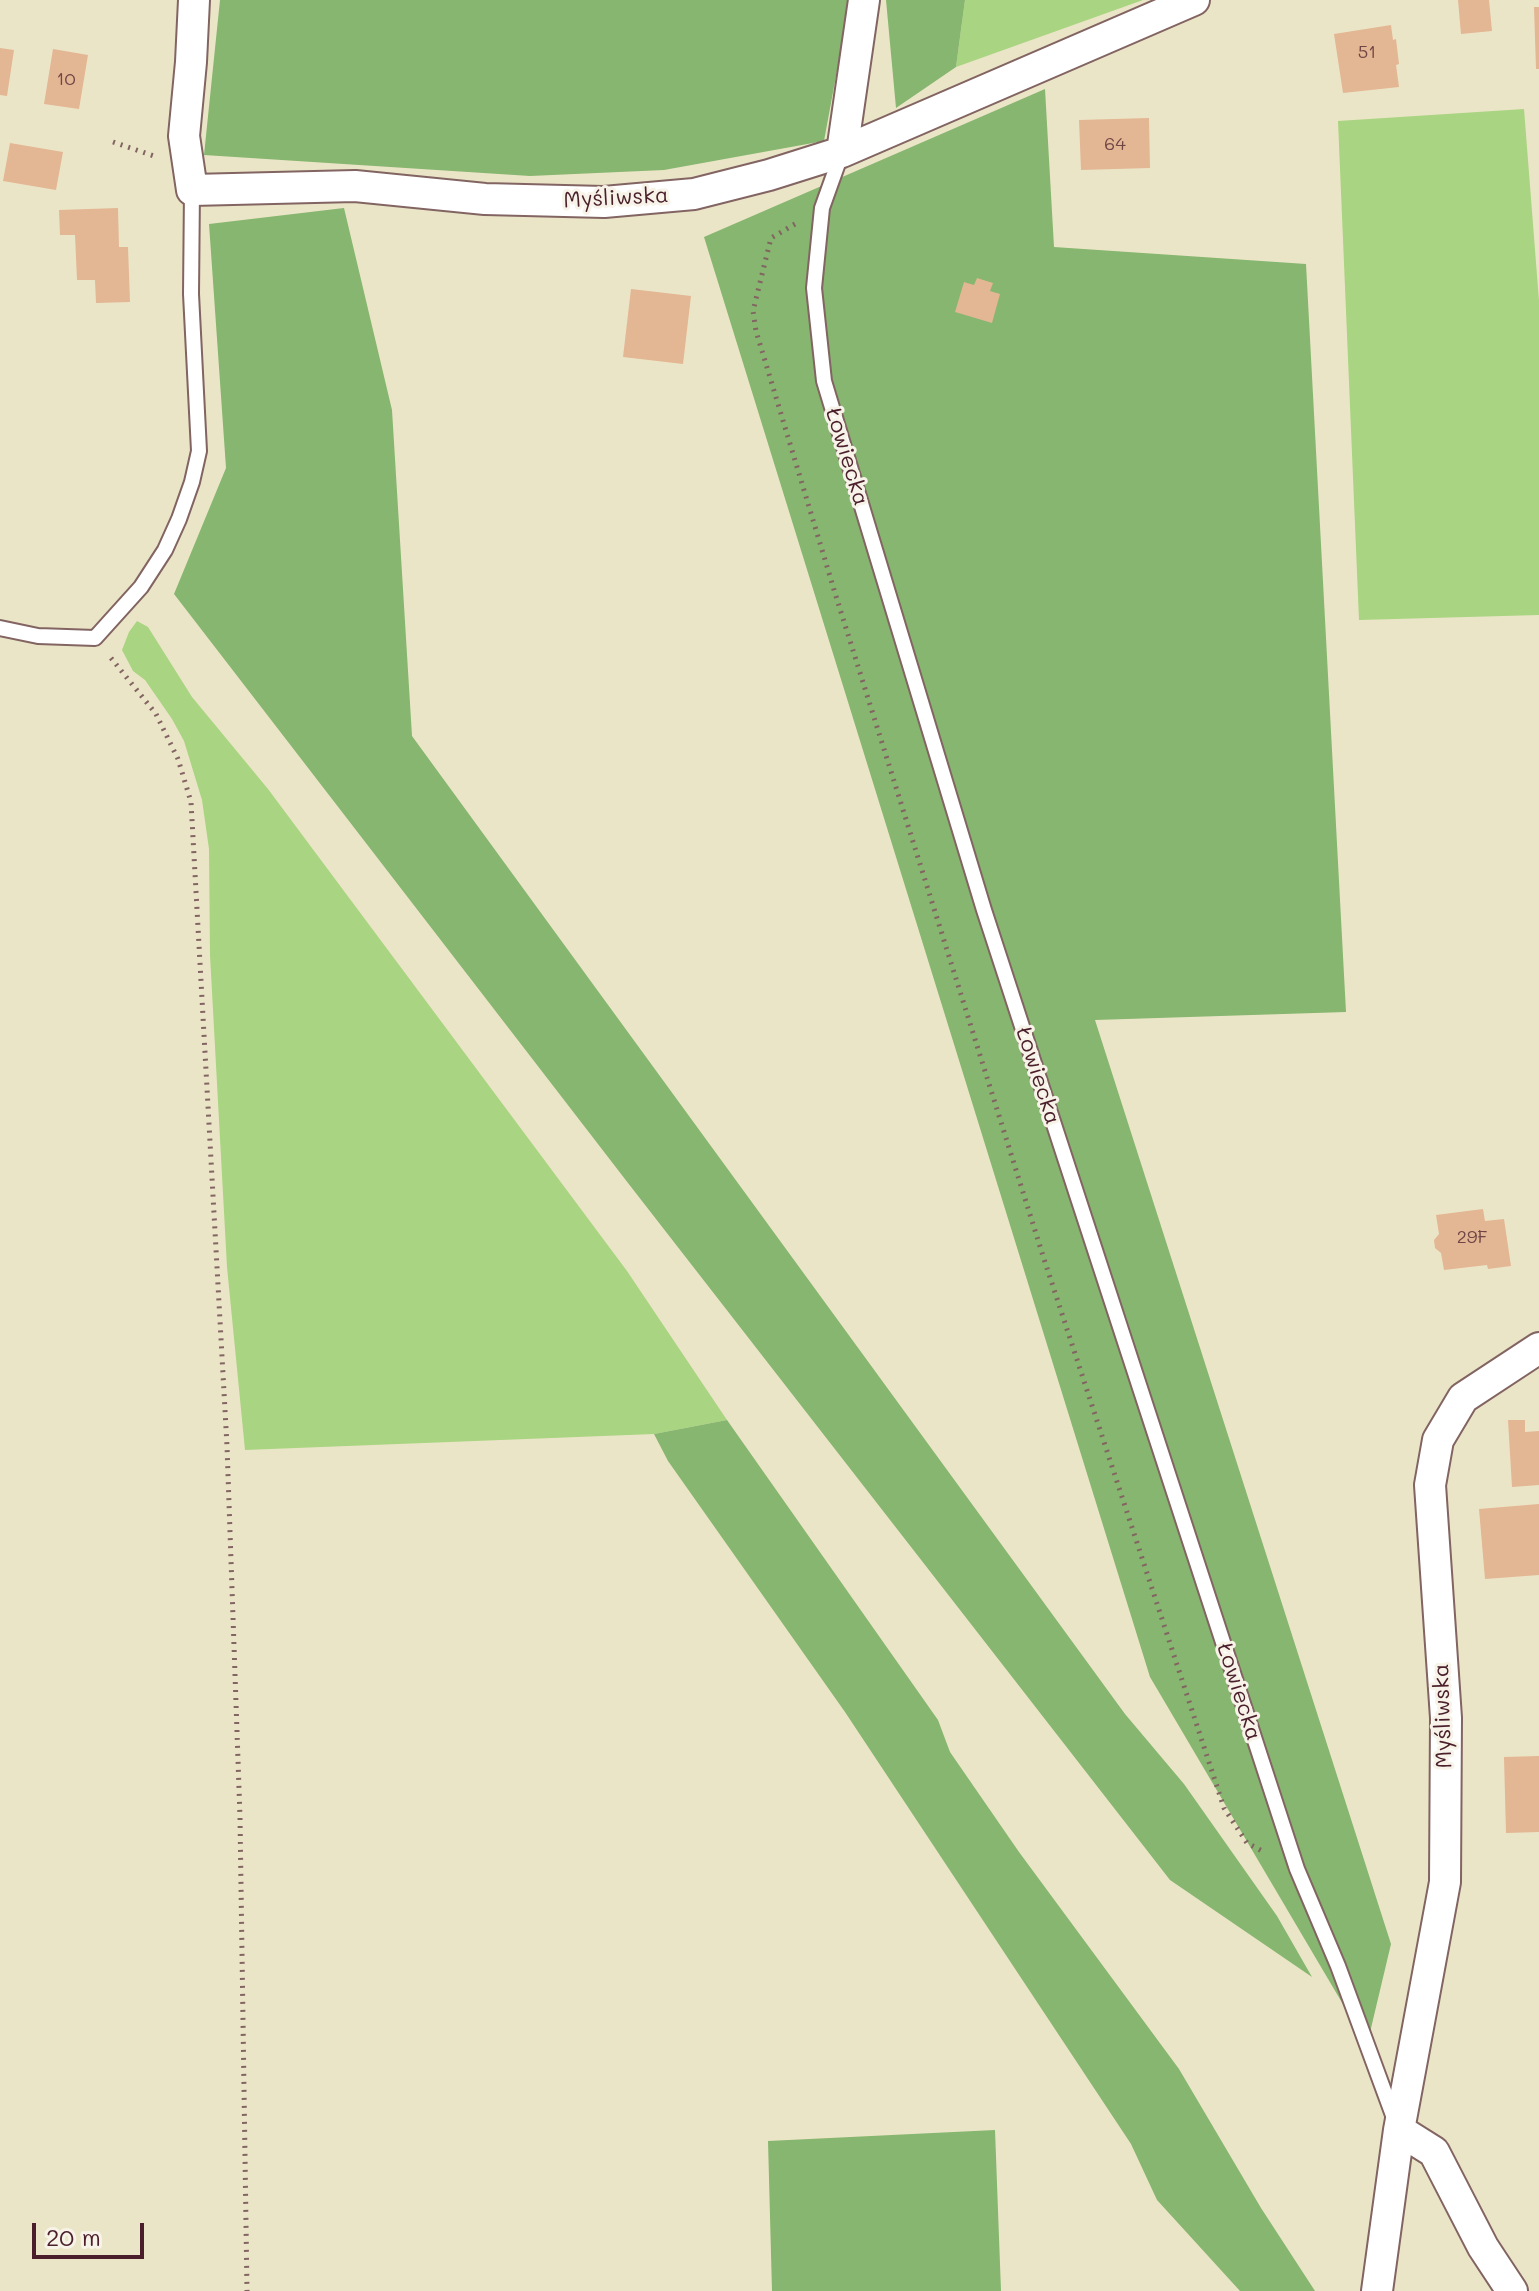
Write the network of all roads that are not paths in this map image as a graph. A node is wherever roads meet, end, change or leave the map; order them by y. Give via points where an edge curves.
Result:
1 (194, 0) edge
2 (864, 0) edge
3 (1194, 0) edge
4 (842, 152) junction
5 (192, 190) junction
6 (0, 628) edge
7 (1539, 1348) edge
8 (1399, 2130) junction
9 (1377, 2291) edge
10 (1512, 2291) edge

1 - 5 street via 184,136
2 - 4 street, Łowiecka
3 - 4 street, Myśliwska
4 - 5 street, Myśliwska via 694,194 604,202 485,199 355,186
4 - 8 lane, Łowiecka via 822,208 814,288 824,381 984,910 1297,1869
5 - 6 lane via 199,451 165,550 141,587 95,638
7 - 8 street, Myśliwska via 1463,1398 1438,1440 1432,1470 1446,1718 1445,1882
8 - 9 street, Myśliwska
8 - 10 street via 1434,2152

